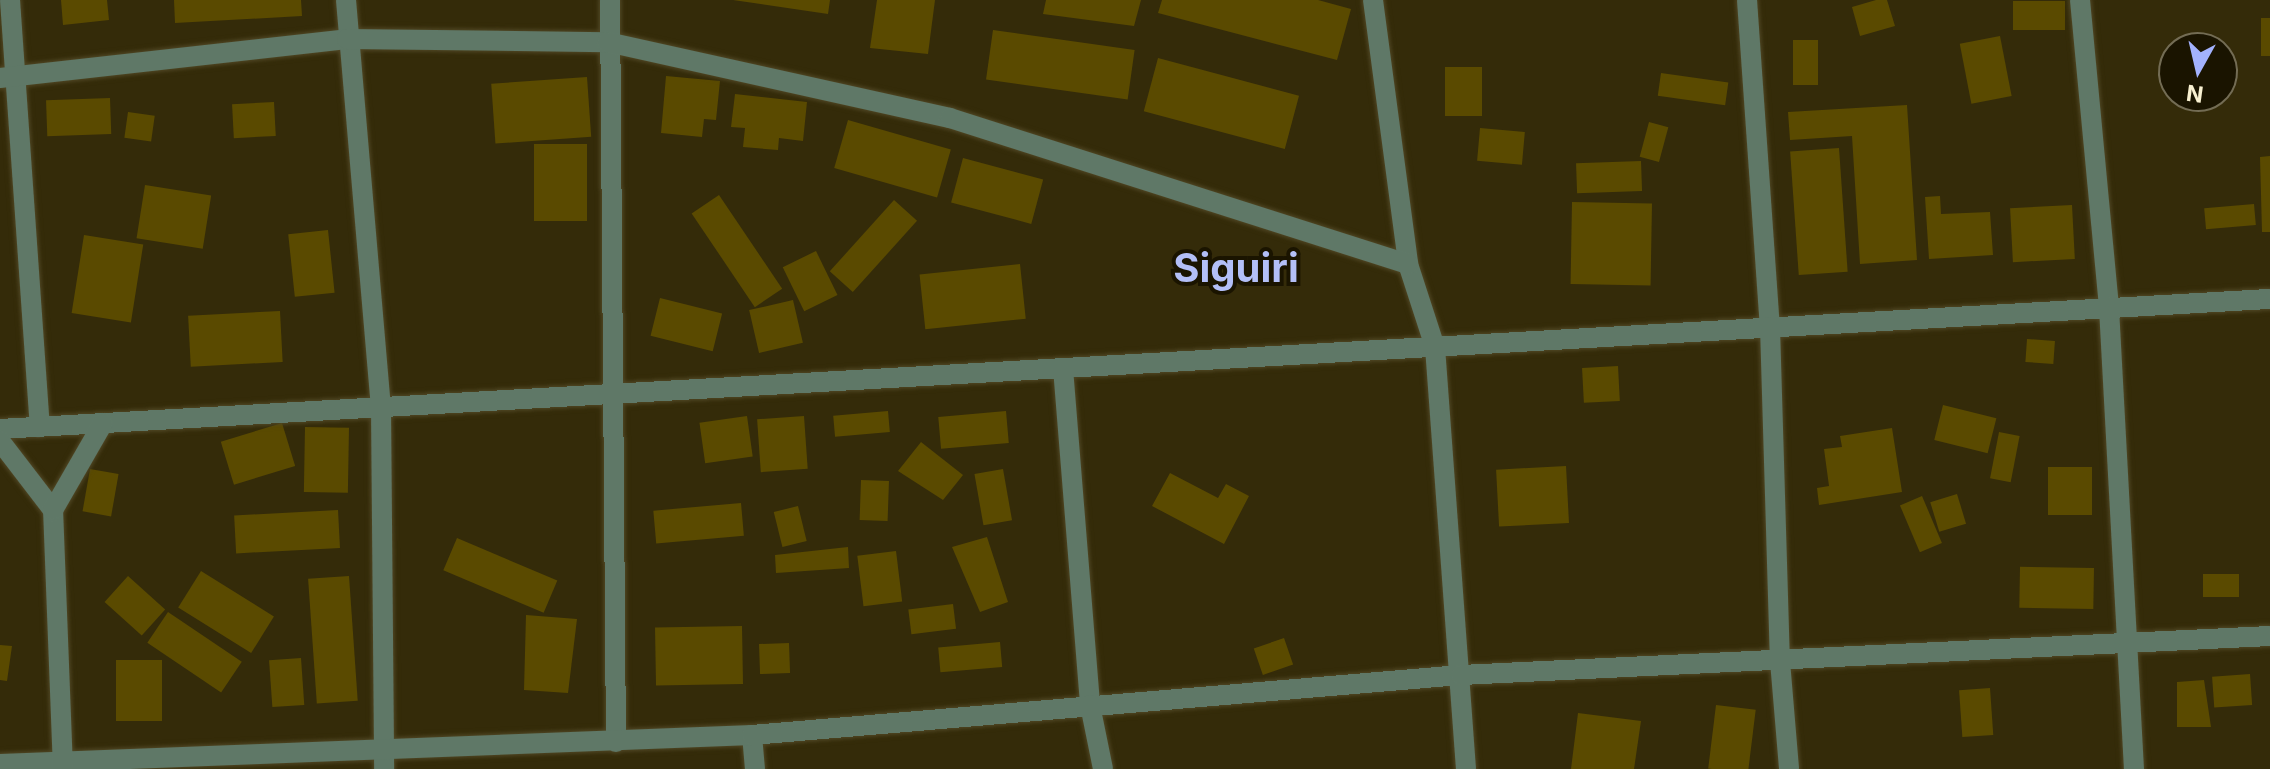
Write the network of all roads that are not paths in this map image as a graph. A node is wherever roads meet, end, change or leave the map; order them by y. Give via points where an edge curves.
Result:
1 (10, 0) edge
2 (346, 0) edge
3 (610, 0) edge
4 (1373, 0) edge
5 (1747, 0) edge
6 (2080, 0) edge
7 (347, 39) junction
8 (607, 42) junction
9 (6, 78) edge
10 (1408, 264) junction
11 (2270, 299) edge
12 (2109, 308) junction
13 (1770, 327) junction
14 (1435, 347) junction
15 (1063, 368) junction
16 (611, 394) junction
17 (381, 407) junction
18 (103, 423) junction
19 (40, 427) junction
20 (0, 429) edge
21 (0, 441) edge
22 (53, 510) junction
23 (2270, 636) edge
24 (2126, 646) junction
25 (1780, 661) junction
26 (1461, 675) junction
27 (1090, 705) junction
28 (752, 735) junction
29 (616, 742) junction
30 (386, 759) edge
31 (0, 764) edge
32 (62, 764) edge
33 (755, 769) edge
34 (1103, 769) edge
35 (1466, 769) edge
36 (1789, 769) edge
37 (2134, 769) edge

1 - 9 street
2 - 7 street
3 - 8 street
4 - 10 street
5 - 13 street
6 - 12 street
7 - 8 street
7 - 9 street
7 - 17 street
8 - 10 street via 950,118
8 - 16 street
9 - 19 street
10 - 14 street
11 - 12 street
12 - 13 street
12 - 24 street
13 - 14 street
13 - 25 street
14 - 15 street
14 - 26 street
15 - 16 street
15 - 27 street
16 - 17 street
16 - 29 street
17 - 18 street
17 - 30 street
18 - 19 street
18 - 22 street
19 - 20 street
21 - 22 street
22 - 32 street
23 - 24 street
24 - 25 street
24 - 37 street
25 - 26 street
25 - 36 street
26 - 27 street
26 - 35 street
27 - 28 street
27 - 34 street
28 - 29 street
28 - 33 street
29 - 30 street
30 - 32 street
31 - 32 street

